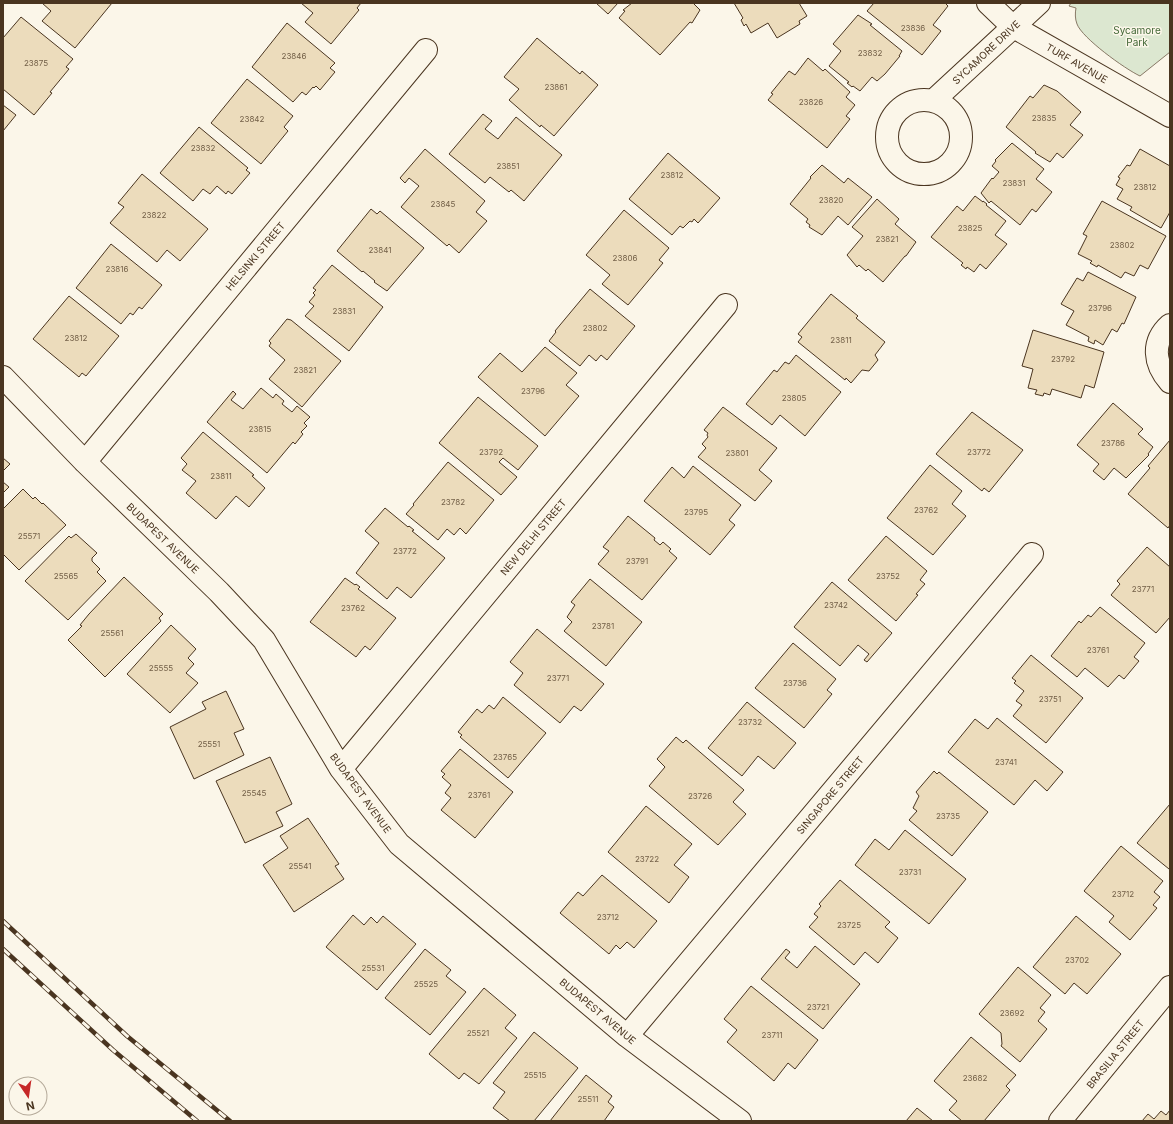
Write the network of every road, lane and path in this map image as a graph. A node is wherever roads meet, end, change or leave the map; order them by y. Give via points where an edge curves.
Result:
1 (988, 3) edge
2 (1039, 3) edge
3 (1012, 26) junction
4 (426, 50) dead end
5 (933, 101) dead end
6 (1170, 116) edge
7 (726, 304) dead end
8 (1170, 325) edge
9 (3, 377) edge
10 (1170, 382) edge
11 (85, 462) junction
12 (1032, 554) dead end
13 (341, 769) junction
14 (1170, 987) edge
15 (627, 1036) junction
16 (740, 1121) edge
17 (1060, 1121) edge

1 - 3 street, TURF AVENUE
2 - 3 street, SYCAMORE DRIVE
3 - 5 street, SYCAMORE DRIVE
3 - 6 street, TURF AVENUE
4 - 11 street, HELSINKI STREET
7 - 13 street, NEW DELHI STREET
8 - 10 street via 1158,344 1157,358 1161,372
9 - 11 street, BUDAPEST AVENUE
11 - 13 street, BUDAPEST AVENUE via 219,592 264,640
12 - 15 street, SINGAPORE STREET
13 - 15 street, BUDAPEST AVENUE via 399,844
14 - 17 street, BRASILIA STREET
15 - 16 street, BUDAPEST AVENUE

